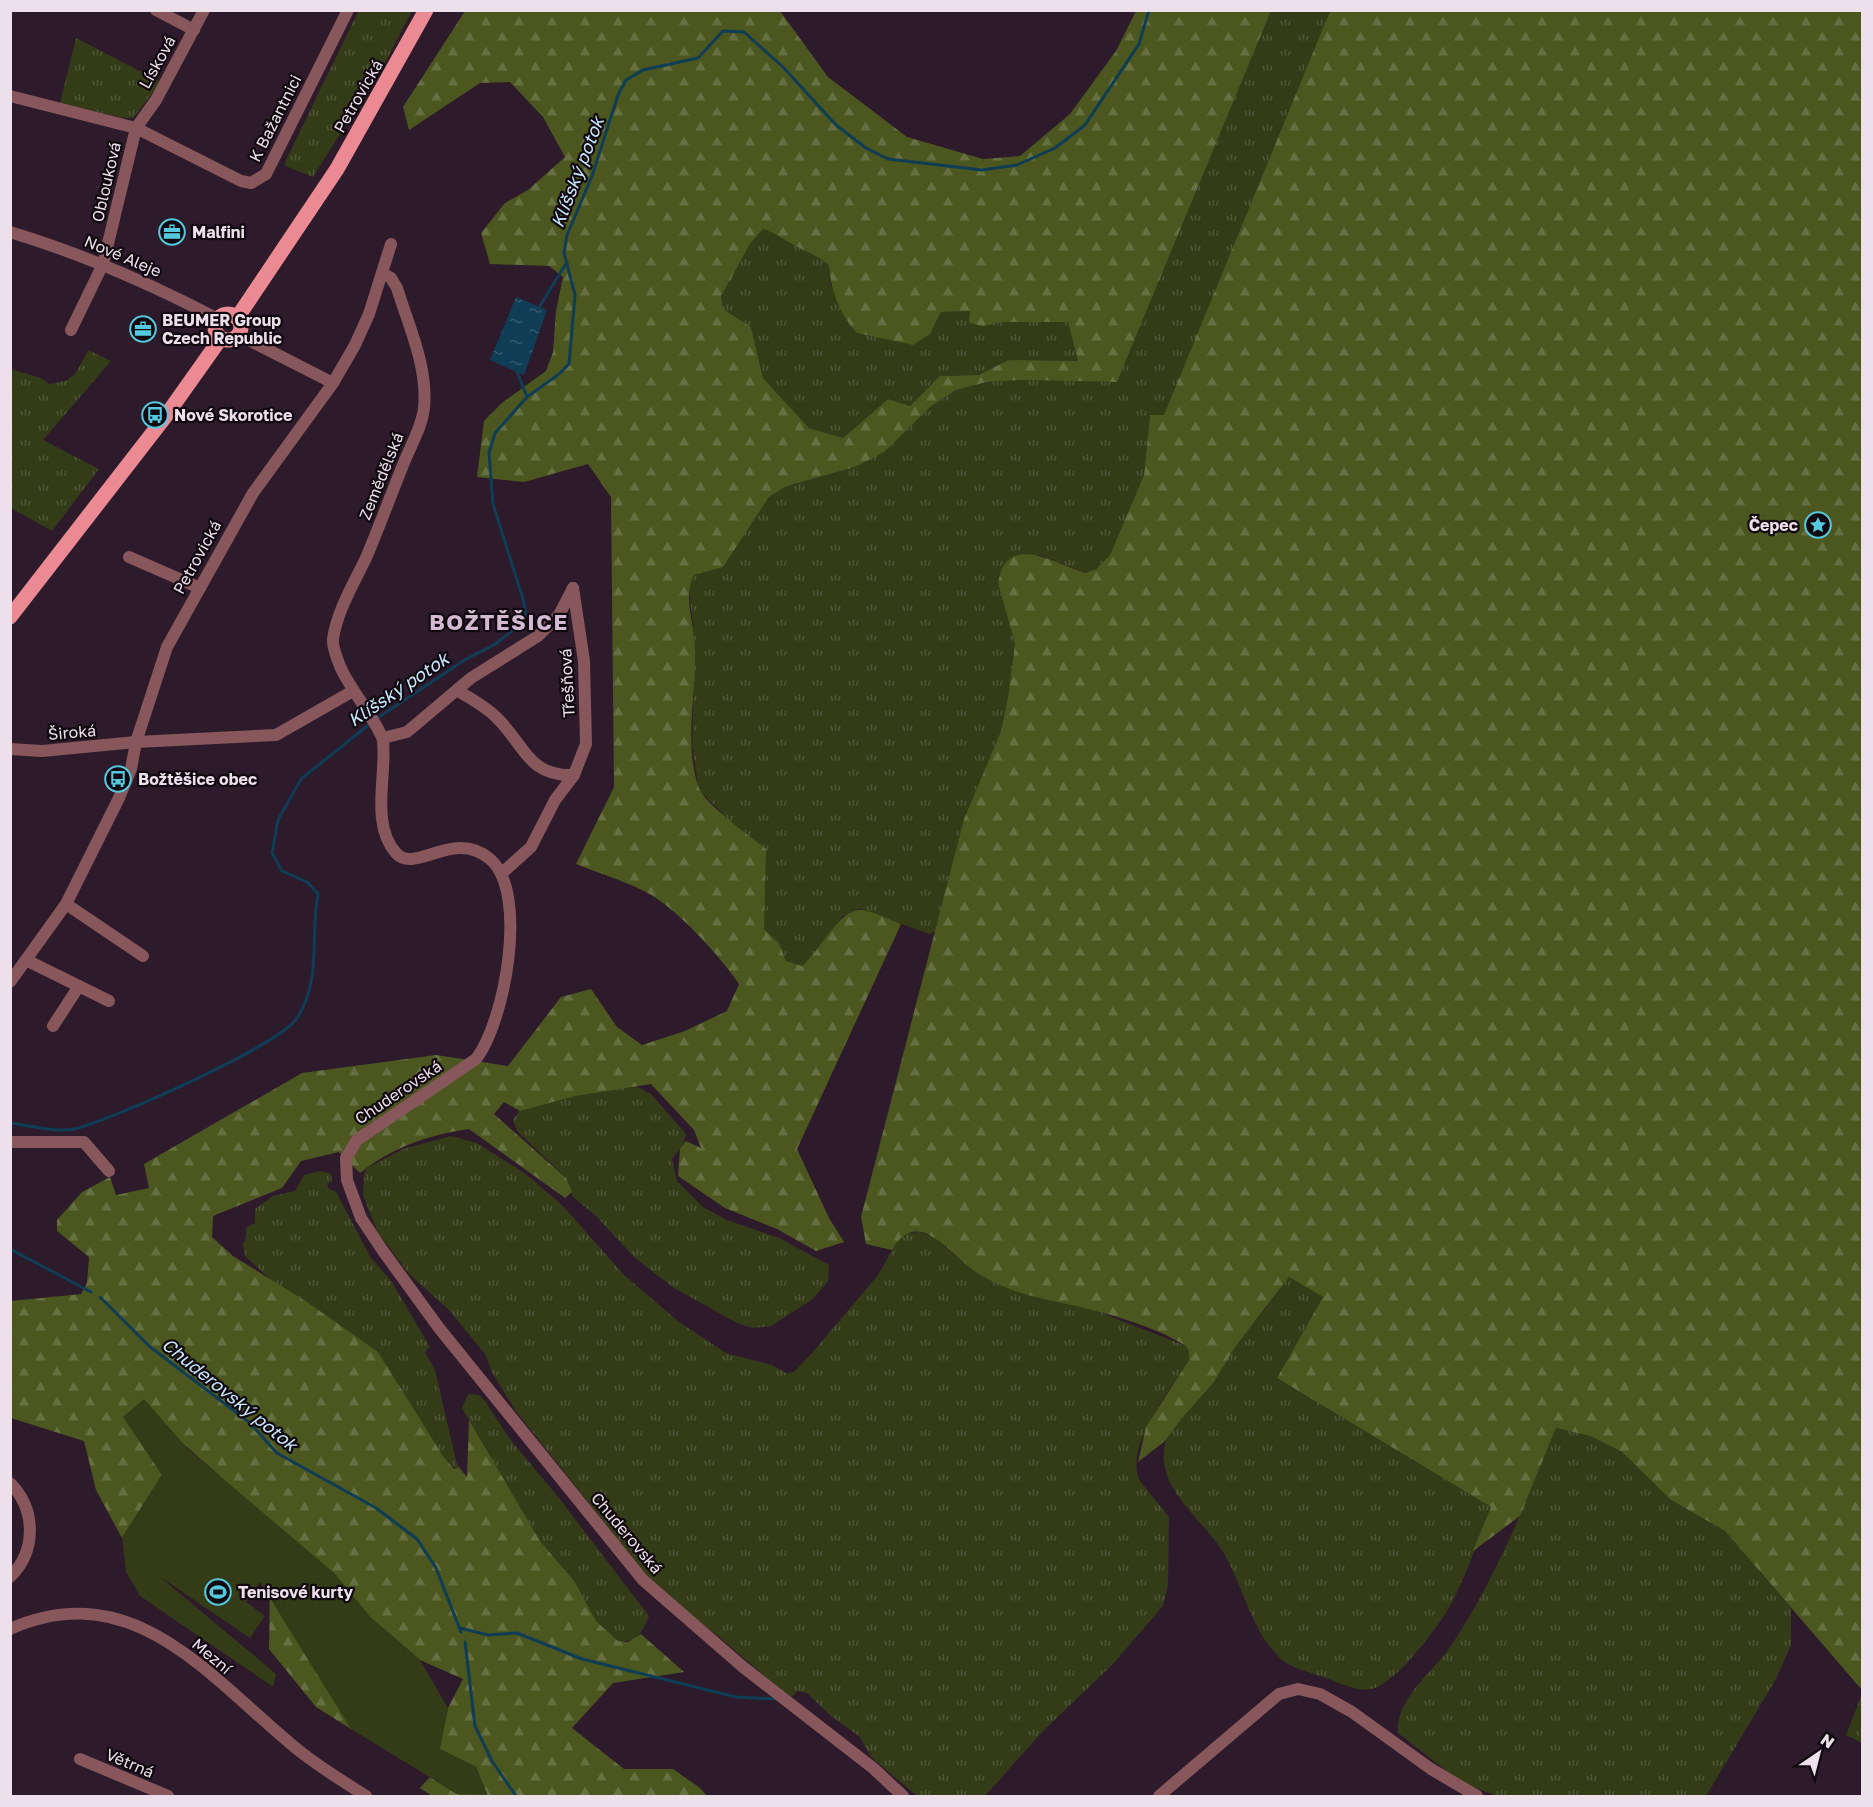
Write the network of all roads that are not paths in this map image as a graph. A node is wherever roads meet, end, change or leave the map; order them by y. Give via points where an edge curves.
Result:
1 (156, 10) edge
2 (204, 10) edge
3 (348, 10) edge
4 (426, 10) edge
5 (194, 30) junction
6 (10, 96) edge
7 (136, 128) junction
8 (10, 232) edge
9 (390, 244) dead end
10 (103, 264) junction
11 (382, 273) junction
12 (237, 318) junction
13 (218, 320) junction
14 (71, 330) dead end
15 (239, 334) junction
16 (221, 338) junction
17 (333, 383) junction
18 (129, 557) dead end
19 (200, 588) junction
20 (10, 617) edge
21 (457, 690) junction
22 (352, 691) junction
23 (383, 738) junction
24 (136, 742) junction
25 (10, 749) edge
26 (574, 775) junction
27 (502, 873) junction
28 (66, 904) junction
29 (143, 956) dead end
30 (27, 960) junction
31 (10, 982) edge
32 (80, 986) junction
33 (109, 1001) dead end
34 (53, 1026) dead end
35 (10, 1142) edge
36 (109, 1170) dead end
37 (10, 1483) edge
38 (10, 1577) edge
39 (10, 1629) edge
40 (80, 1760) dead end
41 (166, 1796) edge
42 (366, 1797) edge
43 (903, 1797) edge
44 (1159, 1797) edge
45 (1477, 1797) edge

1 - 5 street
2 - 5 street, Lísková
3 - 7 street, K Bažantnici via 259,181 241,181
4 - 12 main road, Petrovická via 337,169
5 - 7 street, Lísková
6 - 7 street, Oblouková
7 - 10 street, Oblouková
8 - 10 street, Nové Aleje
9 - 11 street, Petrovická
10 - 13 street, Nové Aleje
10 - 14 street, Oblouková
11 - 17 street, Petrovická via 369,314
11 - 22 street, Zemědělská via 397,288 421,364 424,410 335,631 334,646
12 - 13 main road via 227,314
12 - 15 main road via 242,329
13 - 16 main road via 215,329
15 - 16 main road via 231,340
15 - 17 street
16 - 20 main road
17 - 19 street, Petrovická via 253,493
18 - 19 street
19 - 24 street, Petrovická via 167,647
21 - 23 street via 407,732
21 - 26 street via 496,717 531,763 558,776
21 - 26 street, Třešňová via 538,636 559,615 573,588 584,661 586,744
22 - 23 street
22 - 24 street via 276,735
23 - 27 street via 380,797 387,836 396,854 408,860 449,848 468,848 487,857
24 - 25 street, Široká via 42,751
24 - 28 street, Petrovická via 131,769 119,798
26 - 27 street, Třešňová via 555,800 531,847
27 - 43 street, Chuderovská via 507,890 508,968 490,1038 476,1059 357,1140 346,1158 347,1180 361,1218 432,1319 643,1580 873,1768
28 - 29 street
28 - 30 street, Petrovická
30 - 31 street, Petrovická
30 - 32 street
32 - 33 street
32 - 34 street
35 - 36 street via 84,1142
37 - 38 street via 27,1507 31,1535 22,1564
39 - 42 street, Mezní via 52,1614 76,1612 99,1613 156,1634 299,1751
40 - 41 street, Větrná
44 - 45 street via 1279,1694 1298,1689 1320,1694 1352,1712

